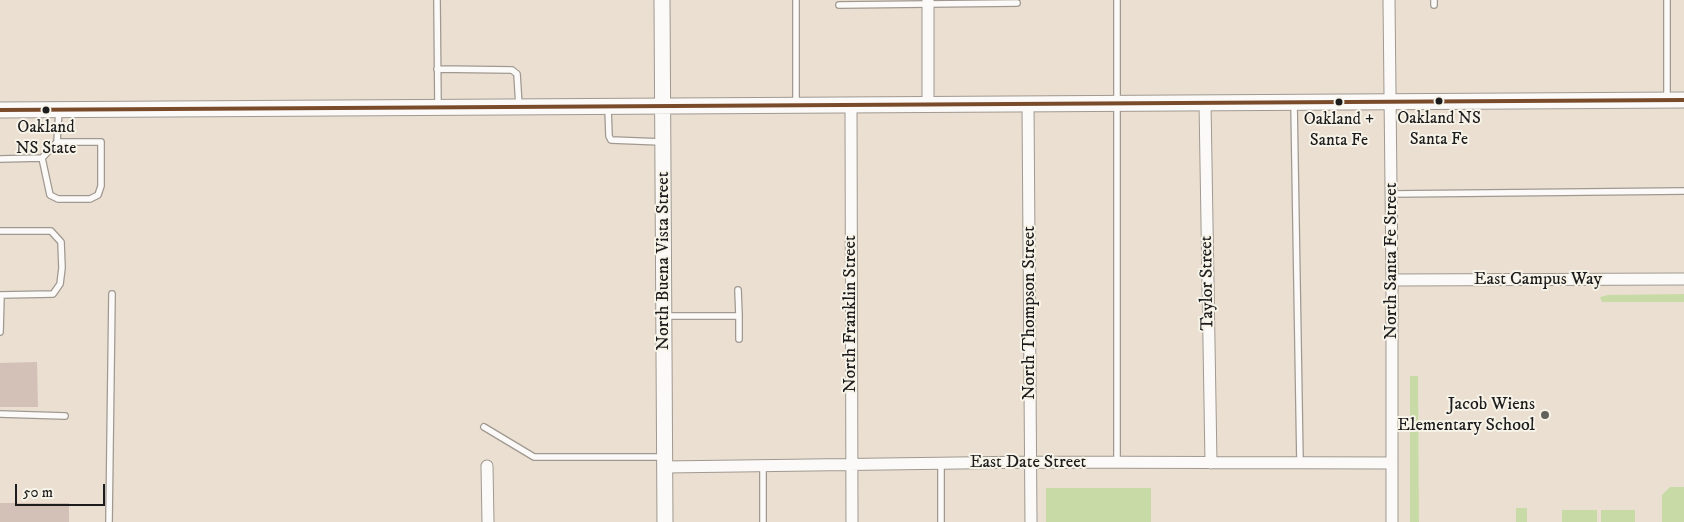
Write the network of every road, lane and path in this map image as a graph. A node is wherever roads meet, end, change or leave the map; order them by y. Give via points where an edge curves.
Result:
1 (437, 0) edge
2 (662, 0) edge
3 (796, 0) edge
4 (1117, 0) edge
5 (1389, 0) edge
6 (1667, 0) edge
7 (929, 2) edge
8 (1017, 4) dead end
9 (839, 6) dead end
10 (437, 69) junction
11 (1668, 100) junction
12 (1684, 100) edge
13 (1294, 102) junction
14 (1390, 102) junction
15 (1117, 103) junction
16 (1205, 103) junction
17 (928, 104) junction
18 (1028, 104) junction
19 (796, 105) junction
20 (851, 105) junction
21 (663, 106) junction
22 (519, 107) junction
23 (608, 107) junction
24 (438, 108) junction
25 (0, 110) edge
26 (59, 110) junction
27 (57, 142) junction
28 (663, 142) junction
29 (42, 158) junction
30 (0, 159) edge
31 (1684, 191) edge
32 (1391, 194) junction
33 (0, 231) edge
34 (1684, 279) edge
35 (1392, 280) junction
36 (738, 290) dead end
37 (112, 294) dead end
38 (0, 295) edge
39 (664, 316) junction
40 (739, 316) junction
41 (0, 332) edge
42 (739, 339) dead end
43 (0, 414) edge
44 (66, 416) dead end
45 (484, 427) dead end
46 (665, 462) junction
47 (1031, 462) junction
48 (1117, 463) junction
49 (1211, 463) junction
50 (1300, 463) junction
51 (1392, 463) junction
52 (941, 464) junction
53 (487, 466) dead end
54 (763, 466) junction
55 (852, 466) junction
56 (109, 522) edge
57 (488, 522) edge
58 (665, 522) edge
59 (763, 522) edge
60 (852, 522) edge
61 (941, 522) edge
62 (1031, 522) edge
63 (1392, 522) edge

1 - 10 lane
2 - 21 street, North Buena Vista Street
3 - 19 lane
4 - 15 lane
5 - 14 street, North Santa Fe Street
6 - 11 lane
7 - 8 lane
7 - 9 lane
7 - 17 street
10 - 22 lane via 512,70 517,74
10 - 24 lane
11 - 12 street
11 - 14 street
13 - 14 street
13 - 16 street
13 - 50 lane
14 - 32 street, North Santa Fe Street
15 - 16 street
15 - 18 street
15 - 48 lane
16 - 49 street, Taylor Street
17 - 18 street
17 - 20 street
18 - 47 street, North Thompson Street
19 - 20 street
19 - 21 street
20 - 55 street, North Franklin Street
21 - 23 street
21 - 28 street, North Buena Vista Street
22 - 23 street
22 - 24 street
23 - 28 lane via 611,140
24 - 26 street
25 - 26 street
26 - 27 lane
27 - 29 lane
27 - 29 lane via 101,142 102,186 98,195 90,199 58,199 50,195
28 - 39 street, North Buena Vista Street
29 - 30 lane
31 - 32 lane
32 - 35 street, North Santa Fe Street
33 - 38 lane via 51,231 61,242 62,268 60,284 54,294
34 - 35 street, East Campus Way
35 - 51 street, North Santa Fe Street
36 - 40 lane
37 - 56 lane
38 - 41 lane
39 - 40 lane
39 - 46 street, North Buena Vista Street
40 - 42 lane
43 - 44 lane
45 - 46 lane via 534,457
46 - 54 street, East Date Street
46 - 58 street, North Buena Vista Street
47 - 48 street, East Date Street
47 - 52 street, East Date Street
47 - 62 street, North Thompson Street
48 - 49 street, East Date Street
49 - 50 street, East Date Street
50 - 51 street, East Date Street
51 - 63 street, North Santa Fe Street
52 - 55 street, East Date Street
52 - 61 lane
53 - 57 street
54 - 55 street, East Date Street
54 - 59 lane
55 - 60 street, North Franklin Street

